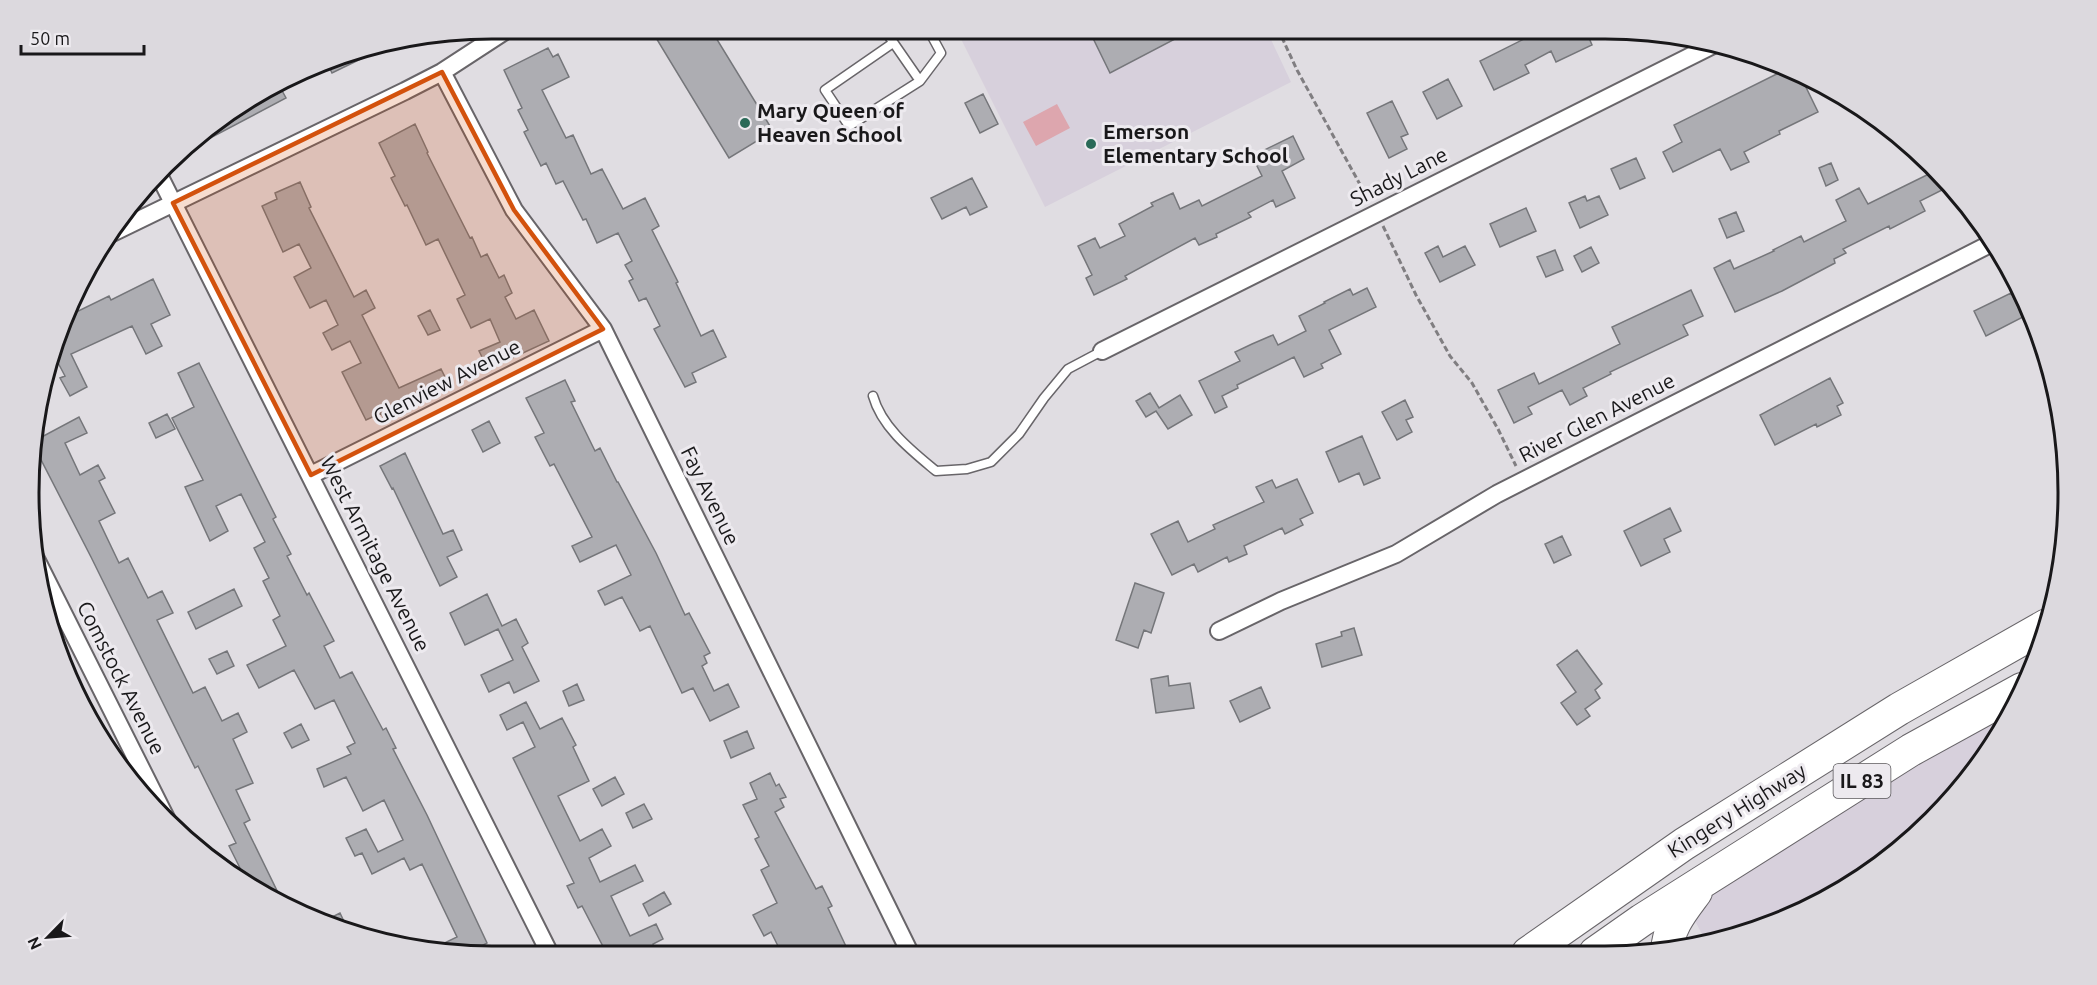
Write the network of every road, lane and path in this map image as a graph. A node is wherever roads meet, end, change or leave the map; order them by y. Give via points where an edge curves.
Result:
1 (491, 39) edge
2 (891, 39) edge
3 (934, 39) edge
4 (1283, 39) edge
5 (893, 43) junction
6 (1703, 50) edge
7 (442, 72) junction
8 (920, 81) junction
9 (162, 182) edge
10 (173, 203) junction
11 (1376, 213) junction
12 (126, 226) edge
13 (1985, 246) edge
14 (603, 329) junction
15 (1102, 351) joint
16 (873, 396) dead end
17 (311, 475) junction
18 (1523, 481) junction
19 (48, 581) edge
20 (1219, 631) dead end
21 (2036, 631) edge
22 (2009, 696) edge
23 (154, 794) edge
24 (1706, 879) junction
25 (1668, 941) edge
26 (546, 946) edge
27 (907, 946) edge
28 (1538, 946) edge
29 (1606, 946) edge

1 - 7 street
2 - 5 lane
3 - 8 lane via 941,52
4 - 11 path
5 - 8 lane
5 - 8 lane via 825,90 849,126
6 - 11 street, Shady Lane
7 - 10 street
7 - 14 street, Fay Avenue via 514,210
9 - 10 street, West Armitage Avenue
10 - 12 street
10 - 17 street, West Armitage Avenue
11 - 15 street, Shady Lane
11 - 18 path via 1416,295 1498,429
13 - 18 street, River Glen Avenue
14 - 17 street, Glenview Avenue
14 - 27 street, Fay Avenue
15 - 16 lane via 1068,369 1019,434 991,462 967,469 936,471 906,446 877,412
17 - 26 street, West Armitage Avenue
18 - 20 street, River Glen Avenue via 1396,554
19 - 23 street, Comstock Avenue
21 - 28 highway, Kingery Highway / IL 83 via 1899,710 1684,844
22 - 24 highway, IL 83 via 1911,750
24 - 25 highway via 1676,918
24 - 29 highway, IL 83

